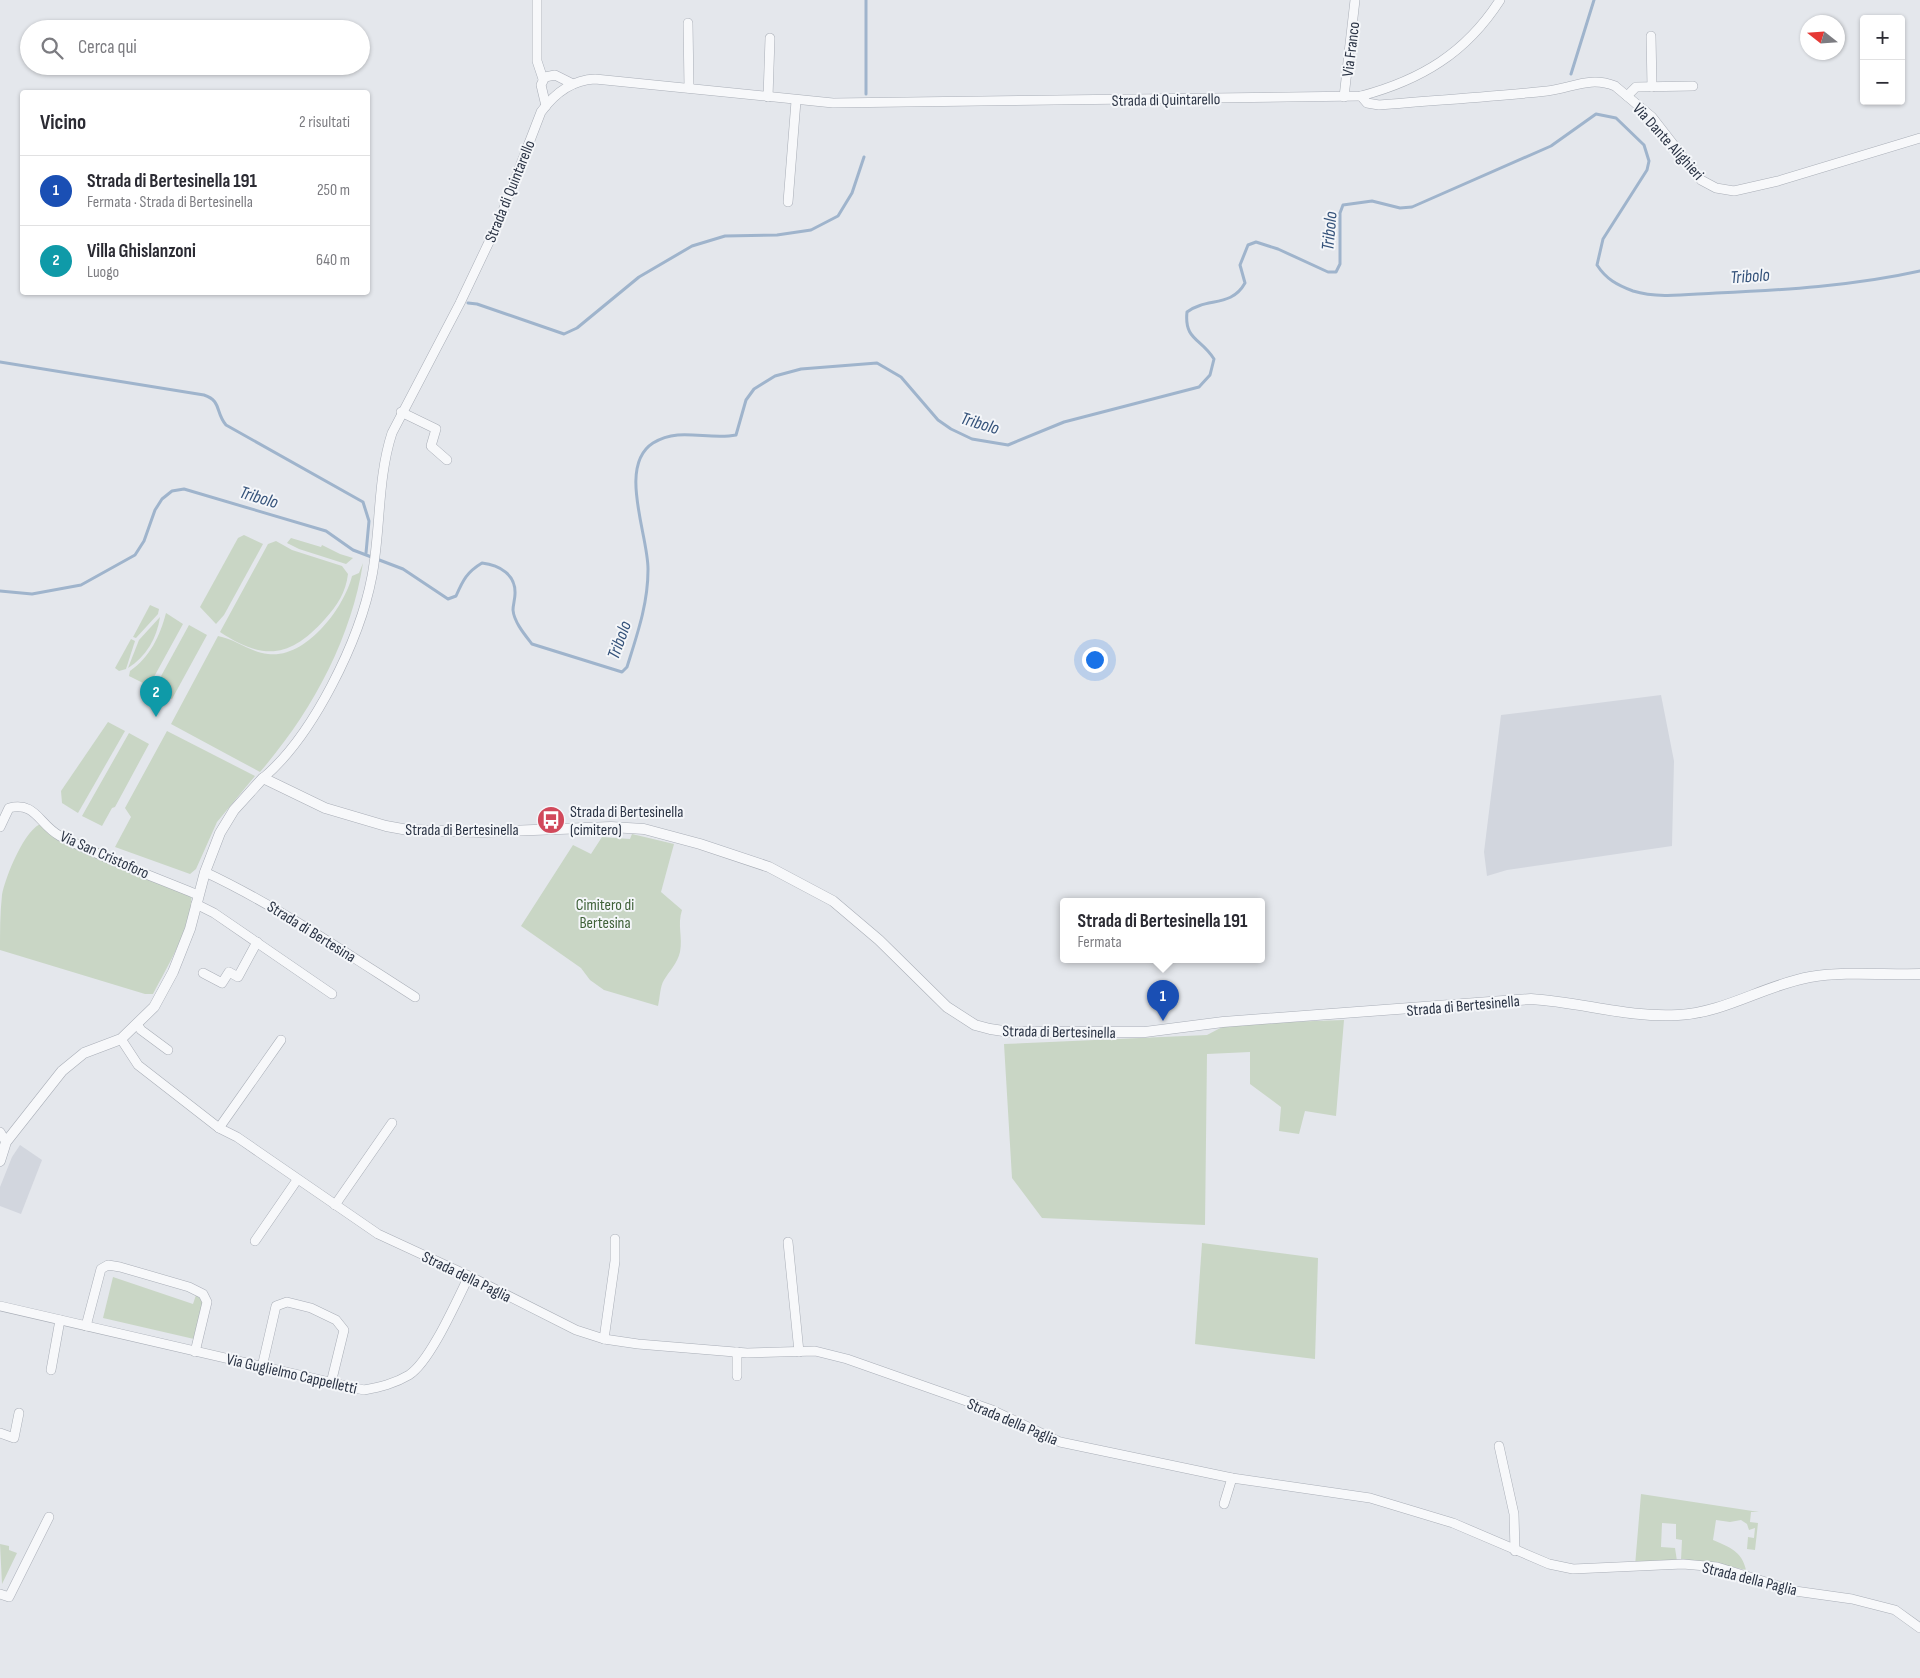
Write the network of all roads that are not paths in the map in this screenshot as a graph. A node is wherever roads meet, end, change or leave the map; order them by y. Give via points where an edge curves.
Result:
1 (537, 0) edge
2 (1355, 0) edge
3 (1500, 0) edge
4 (688, 24) dead end
5 (1651, 36) dead end
6 (770, 38) dead end
7 (543, 79) junction
8 (573, 84) junction
9 (1693, 86) dead end
10 (1652, 87) junction
11 (689, 88) junction
12 (1362, 96) junction
13 (1627, 96) junction
14 (768, 97) junction
15 (1344, 97) junction
16 (796, 101) junction
17 (546, 106) junction
18 (1920, 138) edge
19 (788, 202) dead end
20 (401, 412) junction
21 (447, 460) dead end
22 (263, 778) junction
23 (0, 827) edge
24 (205, 872) junction
25 (197, 899) junction
26 (257, 942) junction
27 (203, 973) dead end
28 (1920, 974) edge
29 (332, 994) dead end
30 (415, 997) dead end
31 (137, 1024) junction
32 (121, 1039) junction
33 (281, 1040) dead end
34 (168, 1050) dead end
35 (392, 1123) dead end
36 (219, 1128) junction
37 (0, 1132) edge
38 (6, 1142) junction
39 (0, 1162) edge
40 (297, 1180) junction
41 (335, 1205) junction
42 (615, 1239) dead end
43 (255, 1241) dead end
44 (788, 1242) dead end
45 (469, 1276) junction
46 (0, 1306) edge
47 (60, 1320) junction
48 (86, 1326) junction
49 (604, 1339) junction
50 (195, 1352) junction
51 (737, 1352) junction
52 (799, 1352) junction
53 (262, 1367) junction
54 (50, 1370) dead end
55 (737, 1376) dead end
56 (331, 1383) junction
57 (19, 1413) dead end
58 (0, 1433) edge
59 (1499, 1446) dead end
60 (1232, 1478) junction
61 (1224, 1504) dead end
62 (49, 1517) dead end
63 (1515, 1551) junction
64 (0, 1594) edge
65 (1920, 1628) edge

1 - 7 street via 537,60
2 - 15 street, Via Franco
3 - 12 street, Strada di Quintarello via 1487,19 1446,60 1408,82
4 - 11 street
5 - 10 street
6 - 14 street
7 - 8 street via 555,75
7 - 17 street via 542,93
8 - 11 street, Strada di Quintarello via 595,79
8 - 17 street, Strada di Quintarello
9 - 10 street
10 - 13 street via 1636,87
11 - 14 street, Strada di Quintarello
12 - 13 street, Via Dante Alighieri via 1367,103 1379,105 1550,90 1594,81 1615,86
12 - 15 street, Strada di Quintarello
13 - 18 street, Via Dante Alighieri via 1652,117 1701,180 1725,190 1778,181
14 - 16 street, Strada di Quintarello
15 - 16 street, Strada di Quintarello
16 - 19 street
17 - 20 street, Strada di Quintarello via 499,222
20 - 21 street via 436,429 431,446
20 - 22 street, Strada di Quintarello via 386,455 375,557 359,626 338,674 309,721
22 - 24 street via 228,819
22 - 28 street, Strada di Bertesinella via 325,808 408,830 481,832 612,826 644,829 769,867 816,890 854,917 959,1017 975,1025 1010,1032 1145,1032 1223,1022 1531,999 1622,1013 1680,1015 1711,1010 1808,977
23 - 25 street, Via San Cristoforo via 9,808 21,805 57,835
24 - 25 street
24 - 30 street, Strada di Bertesina via 252,894
25 - 26 street
25 - 31 street via 190,929 173,972 154,1007
26 - 27 street via 238,977 229,972 222,983
26 - 29 street
31 - 32 street
31 - 34 street
32 - 36 street, Strada della Paglia via 138,1066
32 - 38 street via 84,1053 62,1071
33 - 36 street
35 - 41 street
36 - 40 street, Strada della Paglia
37 - 38 street
38 - 39 street
40 - 41 street, Strada della Paglia
40 - 43 street
41 - 45 street, Strada della Paglia via 378,1234
42 - 49 street
44 - 52 street
45 - 49 street, Strada della Paglia via 576,1330
45 - 56 street, Via Guglielmo Cappelletti via 427,1356 410,1374 385,1386 364,1390
46 - 47 street, Via Guglielmo Cappelletti
47 - 48 street, Via Guglielmo Cappelletti
47 - 54 street
48 - 50 street, Via Guglielmo Cappelletti
48 - 50 street via 101,1269 108,1265 120,1267 203,1294 206,1302
49 - 51 street, Strada della Paglia
50 - 53 street, Via Guglielmo Cappelletti
51 - 52 street, Strada della Paglia
51 - 55 street
52 - 60 street, Strada della Paglia via 815,1351 856,1362 992,1410 1060,1442
53 - 56 street, Via Guglielmo Cappelletti
53 - 56 street via 276,1306 287,1302 311,1308 336,1320 344,1330
57 - 58 street via 14,1438
59 - 63 street via 1514,1514
60 - 61 street
60 - 63 street, Strada della Paglia via 1370,1498 1453,1523
62 - 64 street via 10,1597
63 - 65 street, Strada della Paglia via 1549,1564 1574,1569 1683,1564 1717,1567 1795,1591 1852,1599 1895,1610

